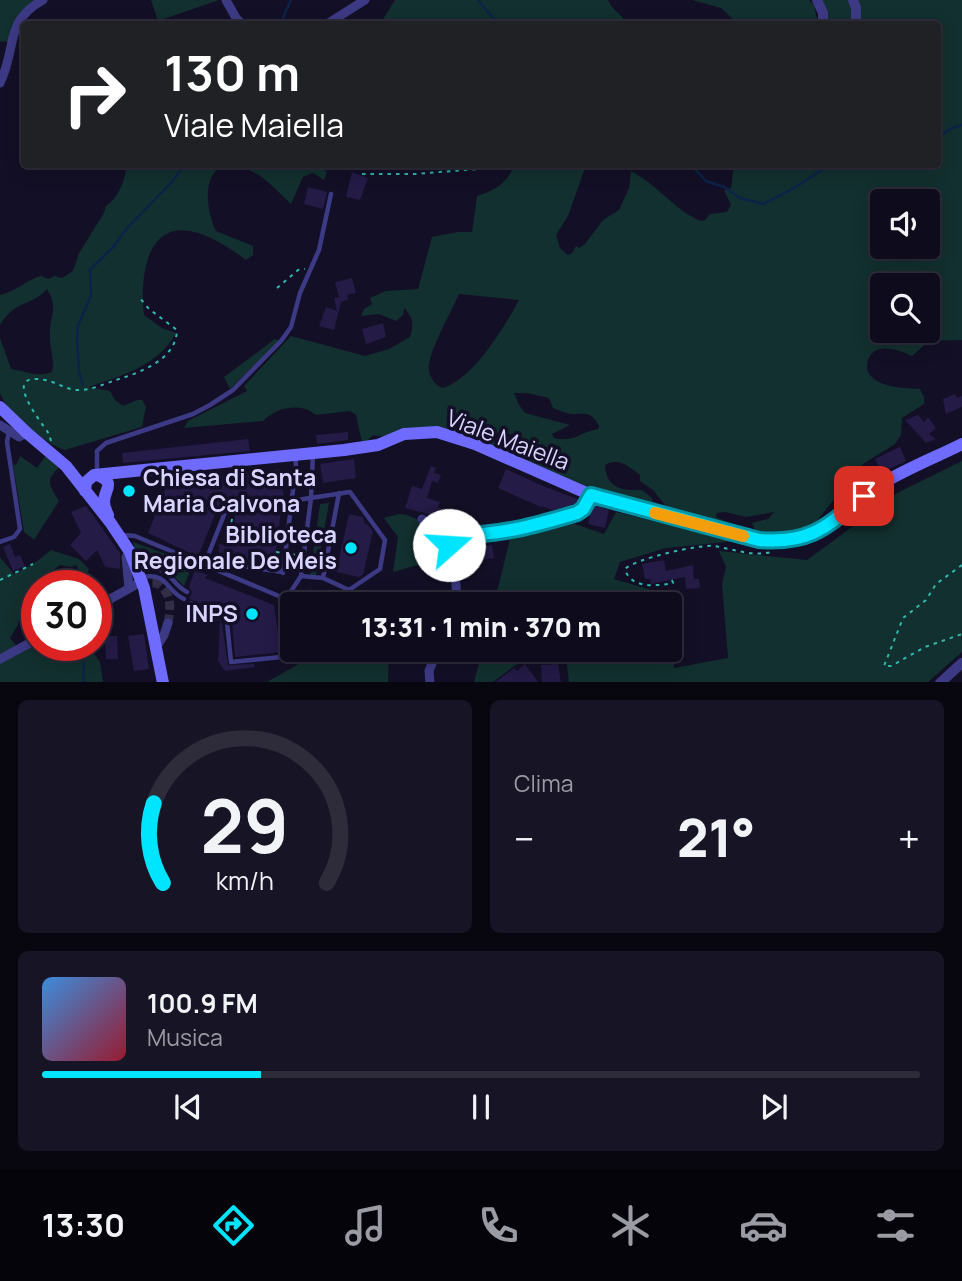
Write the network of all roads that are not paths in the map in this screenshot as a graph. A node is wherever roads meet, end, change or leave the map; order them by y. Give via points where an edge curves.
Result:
1 (43, 0) edge
2 (226, 0) edge
3 (365, 0) edge
4 (817, 0) edge
5 (853, 0) edge
6 (239, 21) edge
7 (332, 21) edge
8 (823, 21) edge
9 (856, 21) edge
10 (0, 83) edge
11 (331, 194) dead end
12 (0, 407) edge
13 (0, 425) edge
14 (9, 431) junction
15 (27, 433) junction
16 (962, 443) edge
17 (313, 453) junction
18 (295, 455) junction
19 (65, 466) junction
20 (134, 472) junction
21 (94, 476) junction
22 (107, 492) junction
23 (339, 493) junction
24 (88, 495) junction
25 (591, 495) junction
26 (311, 498) junction
27 (422, 519) dead end
28 (110, 522) junction
29 (119, 535) junction
30 (450, 539) junction
31 (0, 542) edge
32 (167, 557) dead end
33 (205, 563) junction
34 (223, 571) junction
35 (135, 572) junction
36 (301, 576) junction
37 (323, 579) junction
38 (187, 592) dead end
39 (291, 592) edge
40 (456, 592) edge
41 (112, 593) edge
42 (280, 596) edge
43 (184, 599) dead end
44 (191, 603) dead end
45 (21, 648) edge
46 (280, 656) edge
47 (0, 659) edge
48 (433, 662) edge
49 (962, 663) edge
50 (163, 682) edge
51 (430, 682) edge
52 (940, 682) edge

1 - 10 street via 19,18
2 - 6 street
3 - 7 street
4 - 8 street
5 - 9 street
11 - 21 lane via 324,232 287,333 224,396 193,414 106,443 96,455
12 - 15 main road
13 - 14 street
14 - 15 street via 19,437
14 - 31 lane via 20,529
15 - 19 main road
16 - 25 main road, Viale Maiella via 883,483 825,528 781,542
17 - 18 main road, Viale Maiella
17 - 25 main road, Viale Maiella via 378,445 404,434 437,432
17 - 26 lane
18 - 20 main road, Viale Maiella
18 - 34 lane via 283,572 226,565
19 - 21 main road
19 - 24 main road
20 - 21 main road, Viale Maiella
20 - 22 main road, Viale Maiella
21 - 22 main road via 106,480
21 - 24 main road via 86,482
22 - 24 main road via 99,499
22 - 28 main road via 105,508
23 - 26 lane
23 - 37 lane
23 - 37 lane via 350,492 385,540 380,569 349,590
24 - 28 main road
25 - 30 street via 577,513 523,530
26 - 33 lane, bridge via 226,510
26 - 36 lane
27 - 30 street
28 - 29 main road
29 - 33 lane via 135,536
29 - 35 main road
30 - 40 street
32 - 35 lane via 141,558
33 - 34 lane
34 - 42 lane
35 - 38 lane via 160,570
35 - 41 street
35 - 43 lane via 162,579
35 - 50 main road
36 - 37 lane
36 - 39 lane
44 - 46 lane via 223,616 231,662
45 - 47 street
48 - 51 street
49 - 52 street

